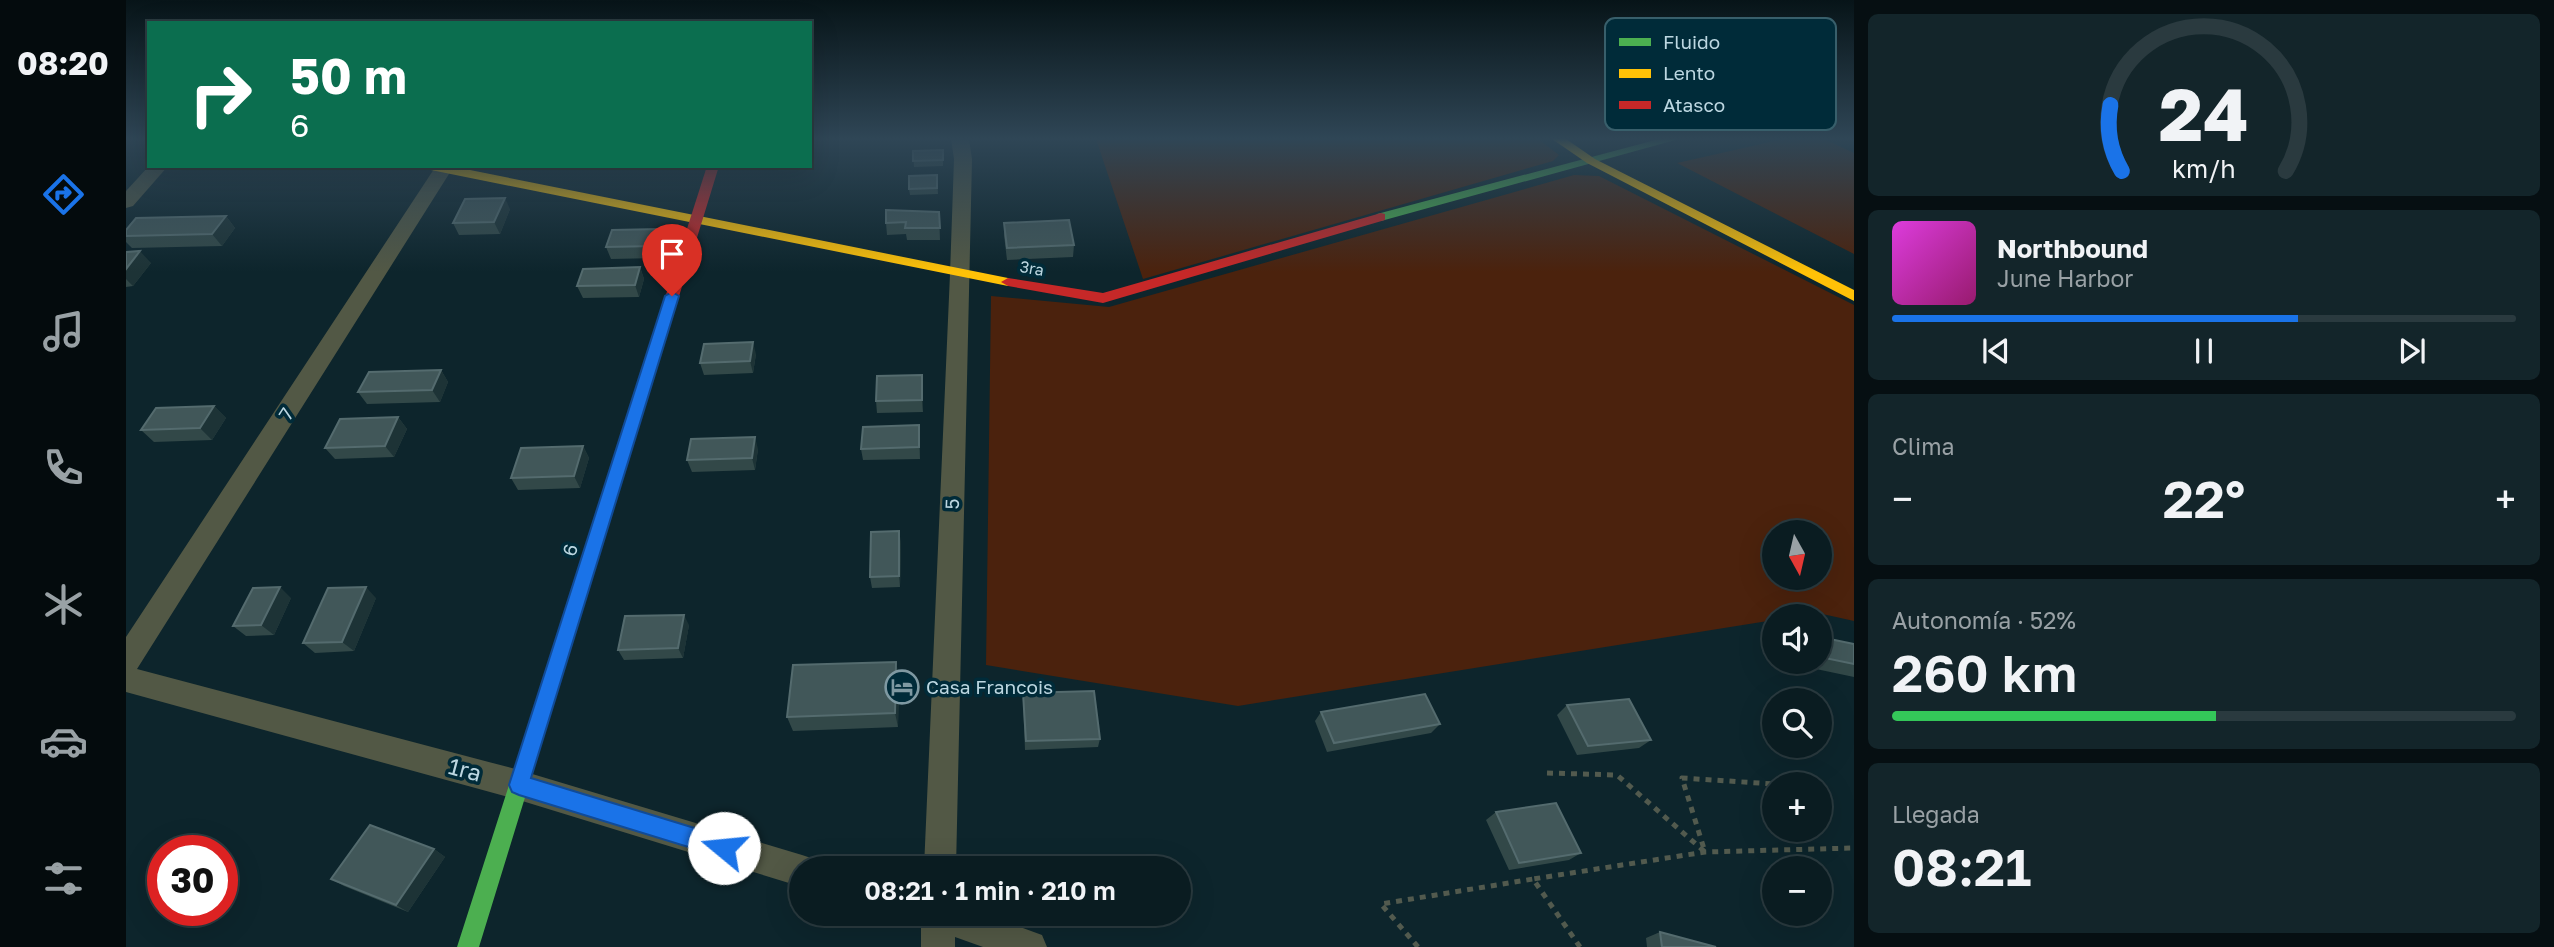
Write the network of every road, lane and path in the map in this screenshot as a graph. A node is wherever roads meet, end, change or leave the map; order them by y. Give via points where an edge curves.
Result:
1 (143, 183) edge
2 (430, 183) edge
3 (516, 183) edge
4 (707, 183) edge
5 (962, 183) edge
6 (1506, 183) edge
7 (1634, 183) edge
8 (126, 202) edge
9 (696, 219) junction
10 (960, 274) junction
11 (1854, 296) edge
12 (126, 661) edge
13 (126, 680) edge
14 (1547, 772) dead end
15 (1762, 783) edge
16 (519, 785) junction
17 (1854, 848) edge
18 (1705, 852) junction
19 (940, 856) edge
20 (789, 867) edge
21 (1533, 879) junction
22 (939, 926) edge
23 (972, 926) edge
24 (468, 947) edge
25 (938, 947) edge
26 (1030, 947) edge
27 (1418, 947) edge
28 (1580, 947) edge

1 - 8 street
2 - 12 street, 7
3 - 9 street, 3ra
4 - 9 street, 6
5 - 10 street, 5
6 - 10 street, 3ra via 1104,298
7 - 11 street
9 - 10 street, 3ra
9 - 16 street, 6
10 - 19 street, 5
13 - 16 street, 1ra
14 - 18 path via 1616,775
15 - 18 path via 1682,778
16 - 20 street, 1ra
16 - 24 street, 6
17 - 18 path
18 - 21 path
21 - 27 path via 1381,904
21 - 28 path
22 - 25 street
23 - 26 street

